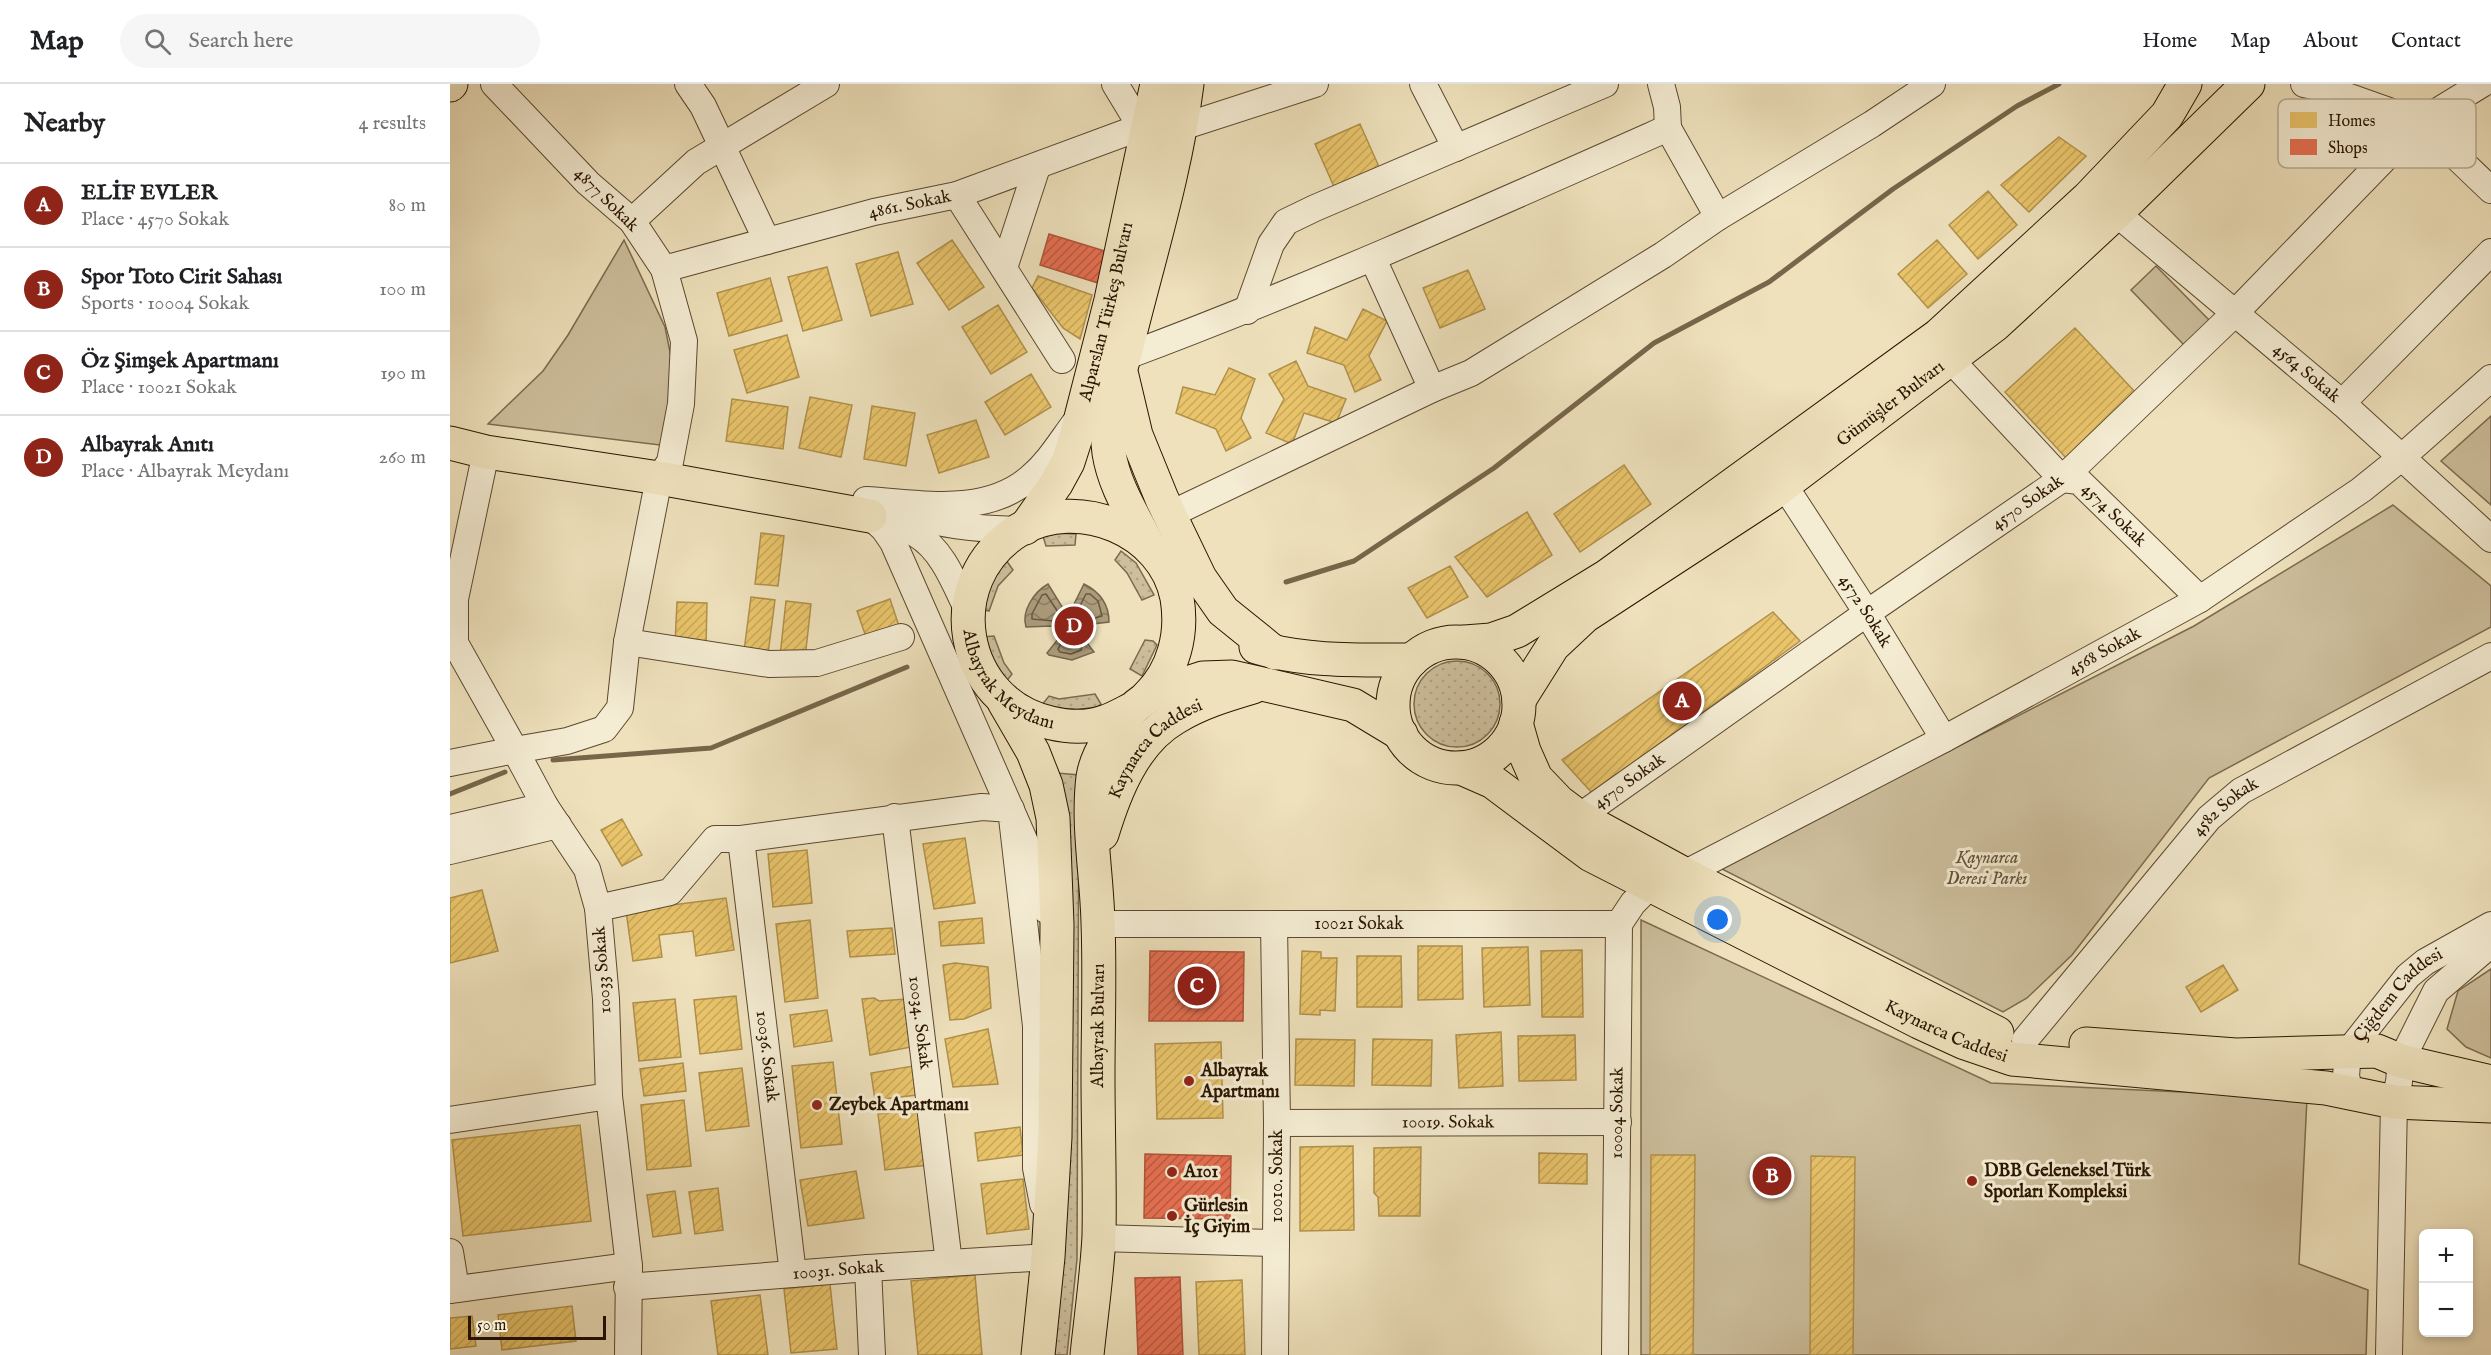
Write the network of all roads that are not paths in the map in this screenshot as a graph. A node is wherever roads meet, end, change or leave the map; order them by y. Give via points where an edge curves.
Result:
1 (494, 84) edge
2 (688, 84) edge
3 (826, 84) edge
4 (1115, 84) edge
5 (1157, 84) edge
6 (1187, 84) edge
7 (1316, 84) edge
8 (1423, 84) edge
9 (1605, 84) edge
10 (1661, 84) edge
11 (1932, 84) edge
12 (2185, 84) edge
13 (2248, 84) edge
14 (2482, 84) edge
15 (2318, 86) edge
16 (2355, 99) edge
17 (2458, 99) edge
18 (1182, 127) junction
19 (1145, 128) junction
20 (1668, 128) junction
21 (722, 146) junction
22 (1456, 148) junction
23 (1037, 166) junction
24 (2375, 168) edge
25 (2468, 168) edge
26 (2491, 190) edge
27 (957, 195) junction
28 (2116, 213) junction
29 (1718, 217) junction
30 (632, 221) junction
31 (767, 241) junction
32 (2491, 252) edge
33 (1373, 259) junction
34 (1004, 268) junction
35 (664, 269) junction
36 (1247, 311) junction
37 (2234, 314) junction
38 (1950, 359) junction
39 (1062, 360) dead end
40 (1122, 362) junction
41 (2491, 378) edge
42 (1432, 389) junction
43 (2342, 403) junction
44 (1082, 413) junction
45 (450, 427) edge
46 (450, 443) edge
47 (486, 452) junction
48 (2402, 457) junction
49 (665, 470) junction
50 (2062, 479) junction
51 (1784, 485) junction
52 (868, 508) junction
53 (1169, 515) junction
54 (1022, 529) junction
55 (2491, 539) edge
56 (1149, 547) junction
57 (1176, 595) junction
58 (453, 599) edge
59 (2200, 599) junction
60 (968, 611) junction
61 (1867, 613) junction
62 (901, 637) dead end
63 (627, 642) junction
64 (1465, 642) junction
65 (1275, 653) junction
66 (2491, 656) edge
67 (1412, 660) junction
68 (1262, 684) junction
69 (1003, 700) junction
70 (1141, 702) junction
71 (1517, 712) junction
72 (1401, 734) junction
73 (1944, 739) junction
74 (515, 750) junction
75 (450, 763) edge
76 (1461, 768) junction
77 (1011, 809) junction
78 (551, 815) junction
79 (895, 817) junction
80 (1579, 817) junction
81 (450, 828) edge
82 (741, 839) junction
83 (450, 851) edge
84 (1094, 858) junction
85 (1684, 874) junction
86 (1652, 885) junction
87 (598, 908) junction
88 (1099, 924) junction
89 (1274, 924) junction
90 (1619, 924) junction
91 (2491, 925) edge
92 (2491, 944) edge
93 (1056, 965) junction
94 (1036, 1026) junction
95 (2025, 1040) junction
96 (2348, 1052) junction
97 (2401, 1061) junction
98 (1055, 1063) junction
99 (2491, 1082) edge
100 (2350, 1093) junction
101 (609, 1096) junction
102 (2394, 1102) junction
103 (2491, 1106) edge
104 (450, 1120) edge
105 (1618, 1122) junction
106 (1277, 1123) junction
107 (1050, 1218) junction
108 (1099, 1238) junction
109 (1276, 1243) junction
110 (450, 1252) edge
111 (1048, 1257) junction
112 (949, 1263) junction
113 (868, 1268) junction
114 (793, 1274) junction
115 (628, 1276) junction
116 (453, 1289) edge
117 (628, 1355) edge
118 (872, 1355) edge
119 (1038, 1355) edge
120 (1087, 1355) edge
121 (1275, 1355) edge
122 (1615, 1355) edge
123 (2389, 1355) edge

1 - 30 street, 4877 Sokak via 588,183
2 - 21 street
3 - 21 street
4 - 19 street
5 - 19 main road, Alparslan Türkeş Bulvarı
6 - 18 main road, Alparslan Türkeş Bulvarı
7 - 18 street
8 - 22 street
9 - 22 street
10 - 20 street
11 - 29 street
12 - 64 main road, Gümüşler Bulvarı via 2167,115 2088,198 1940,335 1587,588 1517,631 1491,640
13 - 28 main road, Gümüşler Bulvarı
14 - 17 street, 4570 Sokak
15 - 16 street
18 - 40 main road, Alparslan Türkeş Bulvarı
19 - 23 street, 4861. Sokak
19 - 44 main road, Alparslan Türkeş Bulvarı via 1111,300
20 - 29 street
20 - 33 street
21 - 30 street via 696,162
21 - 31 street
22 - 36 street via 1287,222 1271,244
23 - 27 street, 4861. Sokak
23 - 34 street
24 - 37 street, 4570 Sokak
25 - 26 street
27 - 31 street, 4861. Sokak via 874,212
27 - 34 street
28 - 37 street, 4564 Sokak
28 - 38 main road, Gümüşler Bulvarı via 1996,324
29 - 42 street via 1471,373
30 - 35 street, 4877 Sokak
31 - 35 street, 4861. Sokak
32 - 43 street
33 - 36 street
33 - 42 street
34 - 39 street
35 - 49 street, 4877 Sokak via 684,341 681,404
36 - 40 street
37 - 43 street, 4564 Sokak
37 - 50 street, 4570 Sokak
38 - 50 street, 4574 Sokak
38 - 51 main road, Gümüşler Bulvarı
40 - 53 main road, Alparslan Türkeş Bulvarı via 1136,435
40 - 56 main road, Alparslan Türkeş Bulvarı via 1109,407 1108,451 1118,483
41 - 48 street, 4568 Sokak
42 - 53 street
43 - 48 street, 4564 Sokak
44 - 52 street via 1031,477 996,497 962,506
44 - 54 main road, Alparslan Türkeş Bulvarı via 1068,462
45 - 49 main road
46 - 47 main road
47 - 49 main road
47 - 58 street
48 - 55 street, 4564 Sokak
48 - 59 street, 4568 Sokak via 2361,490
49 - 52 main road
49 - 63 street, 4877 Sokak
50 - 59 street, 4574 Sokak via 2079,481
50 - 61 street, 4570 Sokak
51 - 61 street, 4572 Sokak
51 - 71 main road, Gümüşler Bulvarı via 1586,616 1553,646
52 - 54 street via 937,524
52 - 60 street via 916,534 932,548
52 - 77 street via 893,542
53 - 65 main road, Alparslan Türkeş Bulvarı via 1200,578 1223,610
54 - 56 main road, Albayrak Meydanı via 1052,518 1087,516 1121,526
54 - 60 main road, Albayrak Meydanı via 994,551 976,579
56 - 57 main road, Albayrak Meydanı via 1166,569
57 - 65 main road via 1215,631
57 - 70 main road, Albayrak Meydanı via 1180,622 1176,649 1165,675
58 - 74 street via 455,643
59 - 73 street, 4568 Sokak
60 - 69 main road, Albayrak Meydanı via 970,644 978,665
61 - 73 street, 4572 Sokak
61 - 80 street, 4570 Sokak
62 - 63 street via 817,663 768,664
63 - 74 street, 4877 Sokak via 620,708 604,729 567,741
64 - 67 main road, Kaynarca Caddesi via 1443,643
64 - 71 main road, Kaynarca Caddesi via 1485,649 1514,678
65 - 67 main road via 1331,660
66 - 95 street, 4582 Sokak via 2241,791 2224,804
67 - 72 main road, Kaynarca Caddesi via 1396,683 1392,704
68 - 70 main road, Kaynarca Caddesi via 1232,677 1203,678
68 - 72 main road, Kaynarca Caddesi via 1353,705
68 - 84 main road, Kaynarca Caddesi via 1199,706 1160,729 1122,778
69 - 70 main road, Albayrak Meydanı via 1033,719 1067,727 1102,723
69 - 93 main road via 1033,753 1051,802
70 - 84 main road, Albayrak Bulvarı via 1111,736 1095,768
71 - 76 main road via 1511,736 1498,752 1481,763
71 - 80 main road, Kaynarca Caddesi via 1524,751 1536,778
72 - 76 main road, Kaynarca Caddesi via 1422,759
73 - 85 street, 4568 Sokak
74 - 75 street, 4877 Sokak
74 - 78 street
76 - 86 main road, Kaynarca Caddesi via 1493,782 1591,855
77 - 79 street, 10033 Sokak via 982,807
77 - 93 street via 1038,873
77 - 94 street
78 - 81 street
78 - 83 street
78 - 87 street via 587,869
79 - 82 street, 10033 Sokak
79 - 112 street, 10034. Sokak
80 - 85 main road, Kaynarca Caddesi
82 - 87 street, 10033 Sokak via 715,839 670,892
82 - 114 street, 10036. Sokak
84 - 88 main road, Albayrak Bulvarı
85 - 95 main road, Kaynarca Caddesi via 1992,1032
86 - 90 street
86 - 100 main road, Kaynarca Caddesi via 1919,1022 2012,1059
87 - 101 street, 10033 Sokak
88 - 89 street, 10021 Sokak
88 - 108 main road, Albayrak Bulvarı
89 - 90 street, 10021 Sokak
89 - 106 street, 10010. Sokak
90 - 105 street, 10004 Sokak
91 - 96 street, Çiğdem Caddesi via 2425,962 2408,976
92 - 97 street, Çiğdem Caddesi via 2436,991
93 - 98 main road
94 - 98 street
94 - 107 street via 1036,1168 1043,1206
95 - 96 main road, Kaynarca Caddesi via 2235,1055
96 - 97 main road, Kaynarca Caddesi via 2377,1051
96 - 100 street, Çiğdem Caddesi via 2346,1076
97 - 99 main road, Kaynarca Caddesi
97 - 102 street, Çiğdem Caddesi
98 - 107 main road
100 - 102 main road, Kaynarca Caddesi
101 - 104 street
101 - 115 street, 10033 Sokak
102 - 103 main road, Kaynarca Caddesi
102 - 123 street, Çiğdem Caddesi
105 - 106 street, 10019. Sokak
105 - 122 street, 10004 Sokak
106 - 109 street, 10010. Sokak
107 - 111 main road
108 - 109 street
108 - 120 main road, Albayrak Bulvarı
109 - 121 street, 10010. Sokak
110 - 116 street
111 - 112 street, 10031. Sokak
111 - 119 main road
112 - 113 street, 10031. Sokak
113 - 114 street, 10031. Sokak
113 - 118 street
114 - 115 street, 10031. Sokak
115 - 116 street, 10031. Sokak
115 - 117 street, 10033 Sokak

